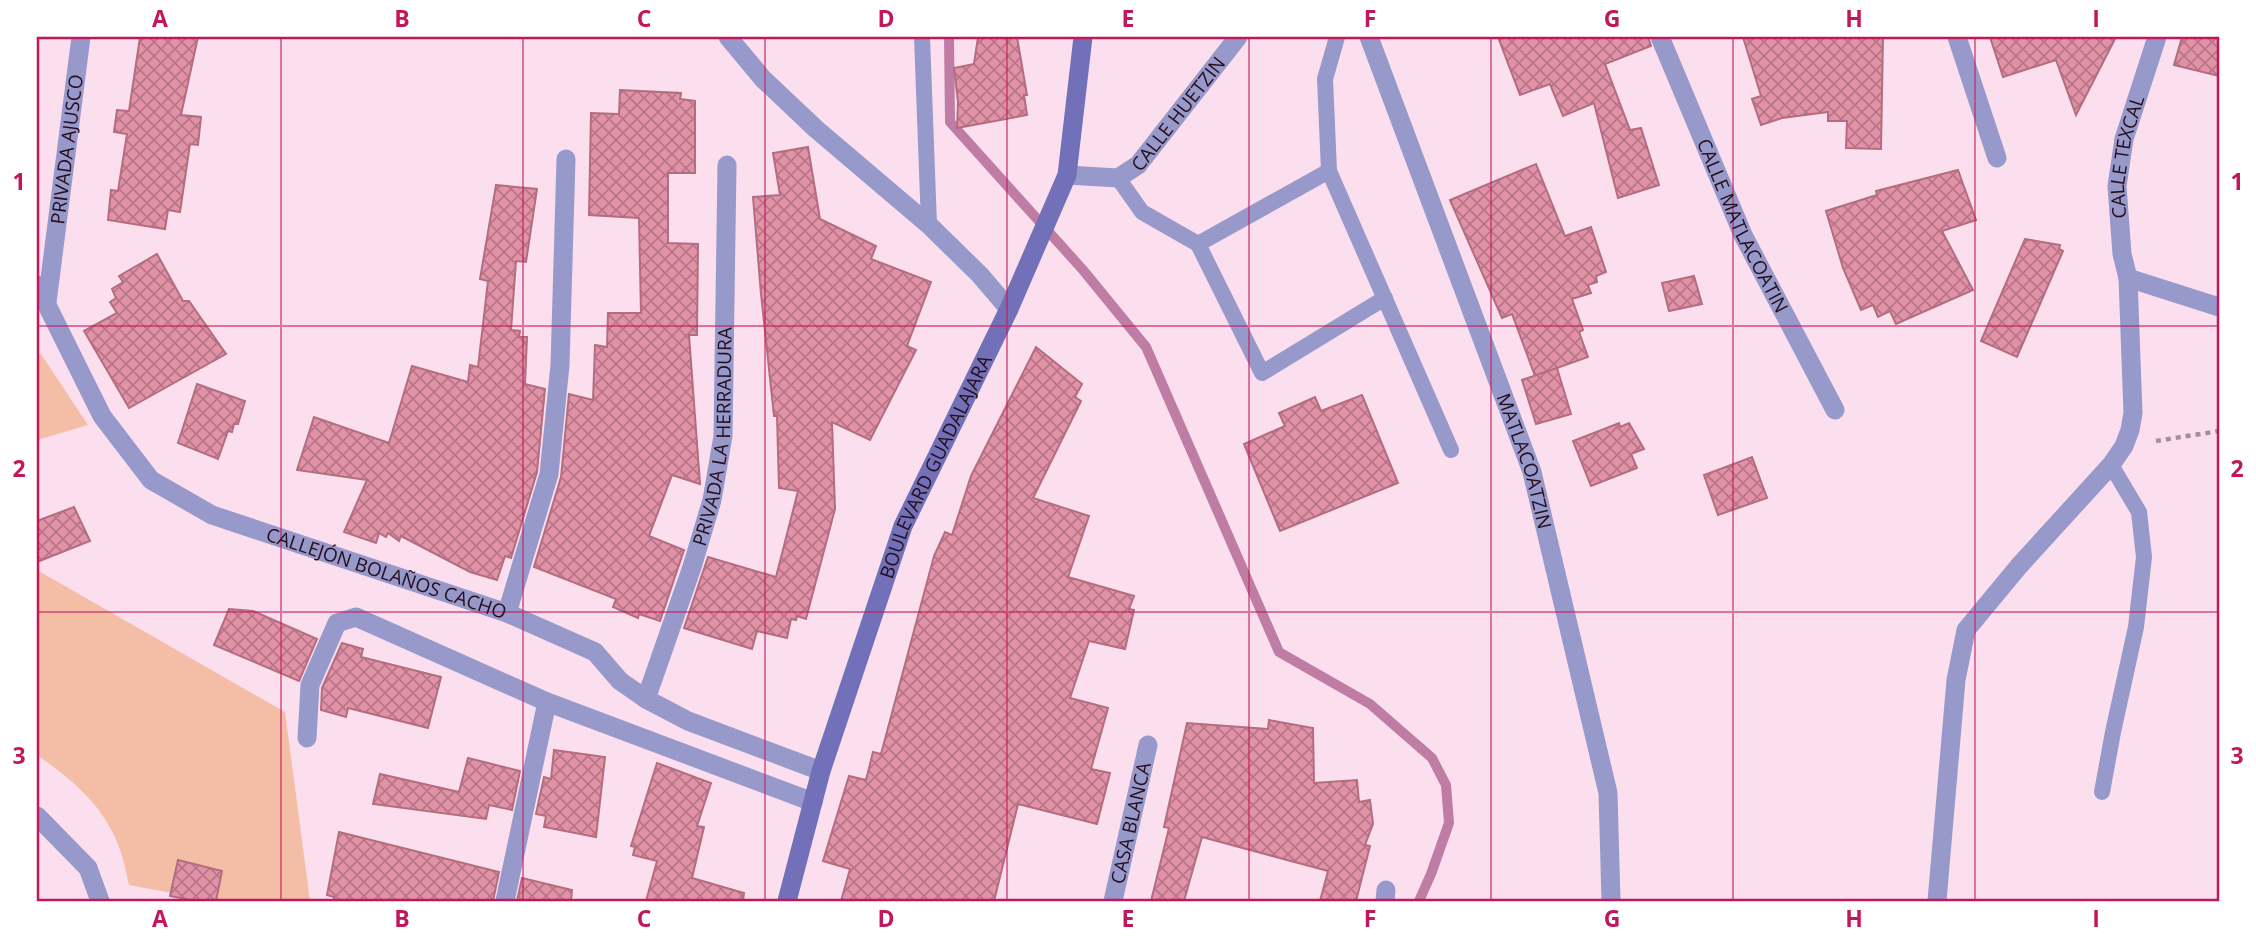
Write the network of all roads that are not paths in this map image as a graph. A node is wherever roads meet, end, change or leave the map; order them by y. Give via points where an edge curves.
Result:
1 (81, 37) edge
2 (728, 37) edge
3 (922, 37) edge
4 (1083, 37) edge
5 (1238, 37) edge
6 (1337, 37) edge
7 (1369, 37) edge
8 (1660, 37) edge
9 (1957, 37) edge
10 (2157, 37) edge
11 (1997, 158) dead end
12 (566, 159) dead end
13 (727, 165) dead end
14 (1329, 171) junction
15 (1067, 175) junction
16 (1118, 178) junction
17 (929, 225) junction
18 (1198, 244) junction
19 (2128, 278) junction
20 (37, 285) edge
21 (1385, 299) junction
22 (47, 302) junction
23 (2219, 307) edge
24 (1009, 309) junction
25 (1835, 410) dead end
26 (1451, 450) dead end
27 (2110, 466) junction
28 (507, 613) junction
29 (646, 699) junction
30 (547, 702) junction
31 (307, 738) dead end
32 (1148, 745) dead end
33 (821, 771) junction
34 (2102, 792) dead end
35 (813, 802) junction
36 (37, 816) edge
37 (100, 901) edge
38 (505, 901) edge
39 (787, 901) edge
40 (1113, 901) edge
41 (1611, 901) edge
42 (1937, 901) edge

1 - 22 street, PRIVADA AJUSCO
2 - 17 street via 763,79 816,129
3 - 17 lane
4 - 15 main road, BOULEVARD GUADALAJARA
5 - 16 street, CALLE HUETZIN via 1138,165
6 - 14 lane via 1325,79
7 - 41 street, MATLACOATZIN via 1532,472 1608,793
8 - 25 street, CALLE MATLACOATIN via 1743,235
9 - 11 street
10 - 19 street, CALLE TEXCAL via 2124,139 2117,186
12 - 28 street via 560,365 549,474
13 - 29 street, PRIVADA LA HERRADURA via 723,436 712,500
14 - 18 lane
14 - 21 lane
15 - 16 street, CALLE HUETZIN
15 - 24 main road, BOULEVARD GUADALAJARA
16 - 18 lane via 1142,212
17 - 24 street
18 - 21 lane via 1262,373
19 - 23 street
19 - 27 street, CALLE TEXCAL via 2133,413 2124,446
20 - 22 street, CALLEJÓN BOLAÑOS CACHO
21 - 26 lane
22 - 28 street, CALLEJÓN BOLAÑOS CACHO via 102,416 151,480 212,514
24 - 33 main road, BOULEVARD GUADALAJARA via 903,526
27 - 34 lane via 2139,512 2144,557 2136,627
27 - 42 street via 1966,630 1956,680
28 - 29 street, CALLEJÓN BOLAÑOS CACHO via 595,652 620,681
29 - 33 street, CALLEJÓN BOLAÑOS CACHO via 688,722
30 - 31 street via 356,617 337,623 310,685
30 - 35 street
30 - 38 street
32 - 40 street, CASA BLANCA
33 - 35 main road, BOULEVARD GUADALAJARA
35 - 39 main road, BOULEVARD GUADALAJARA
36 - 37 street via 88,868

